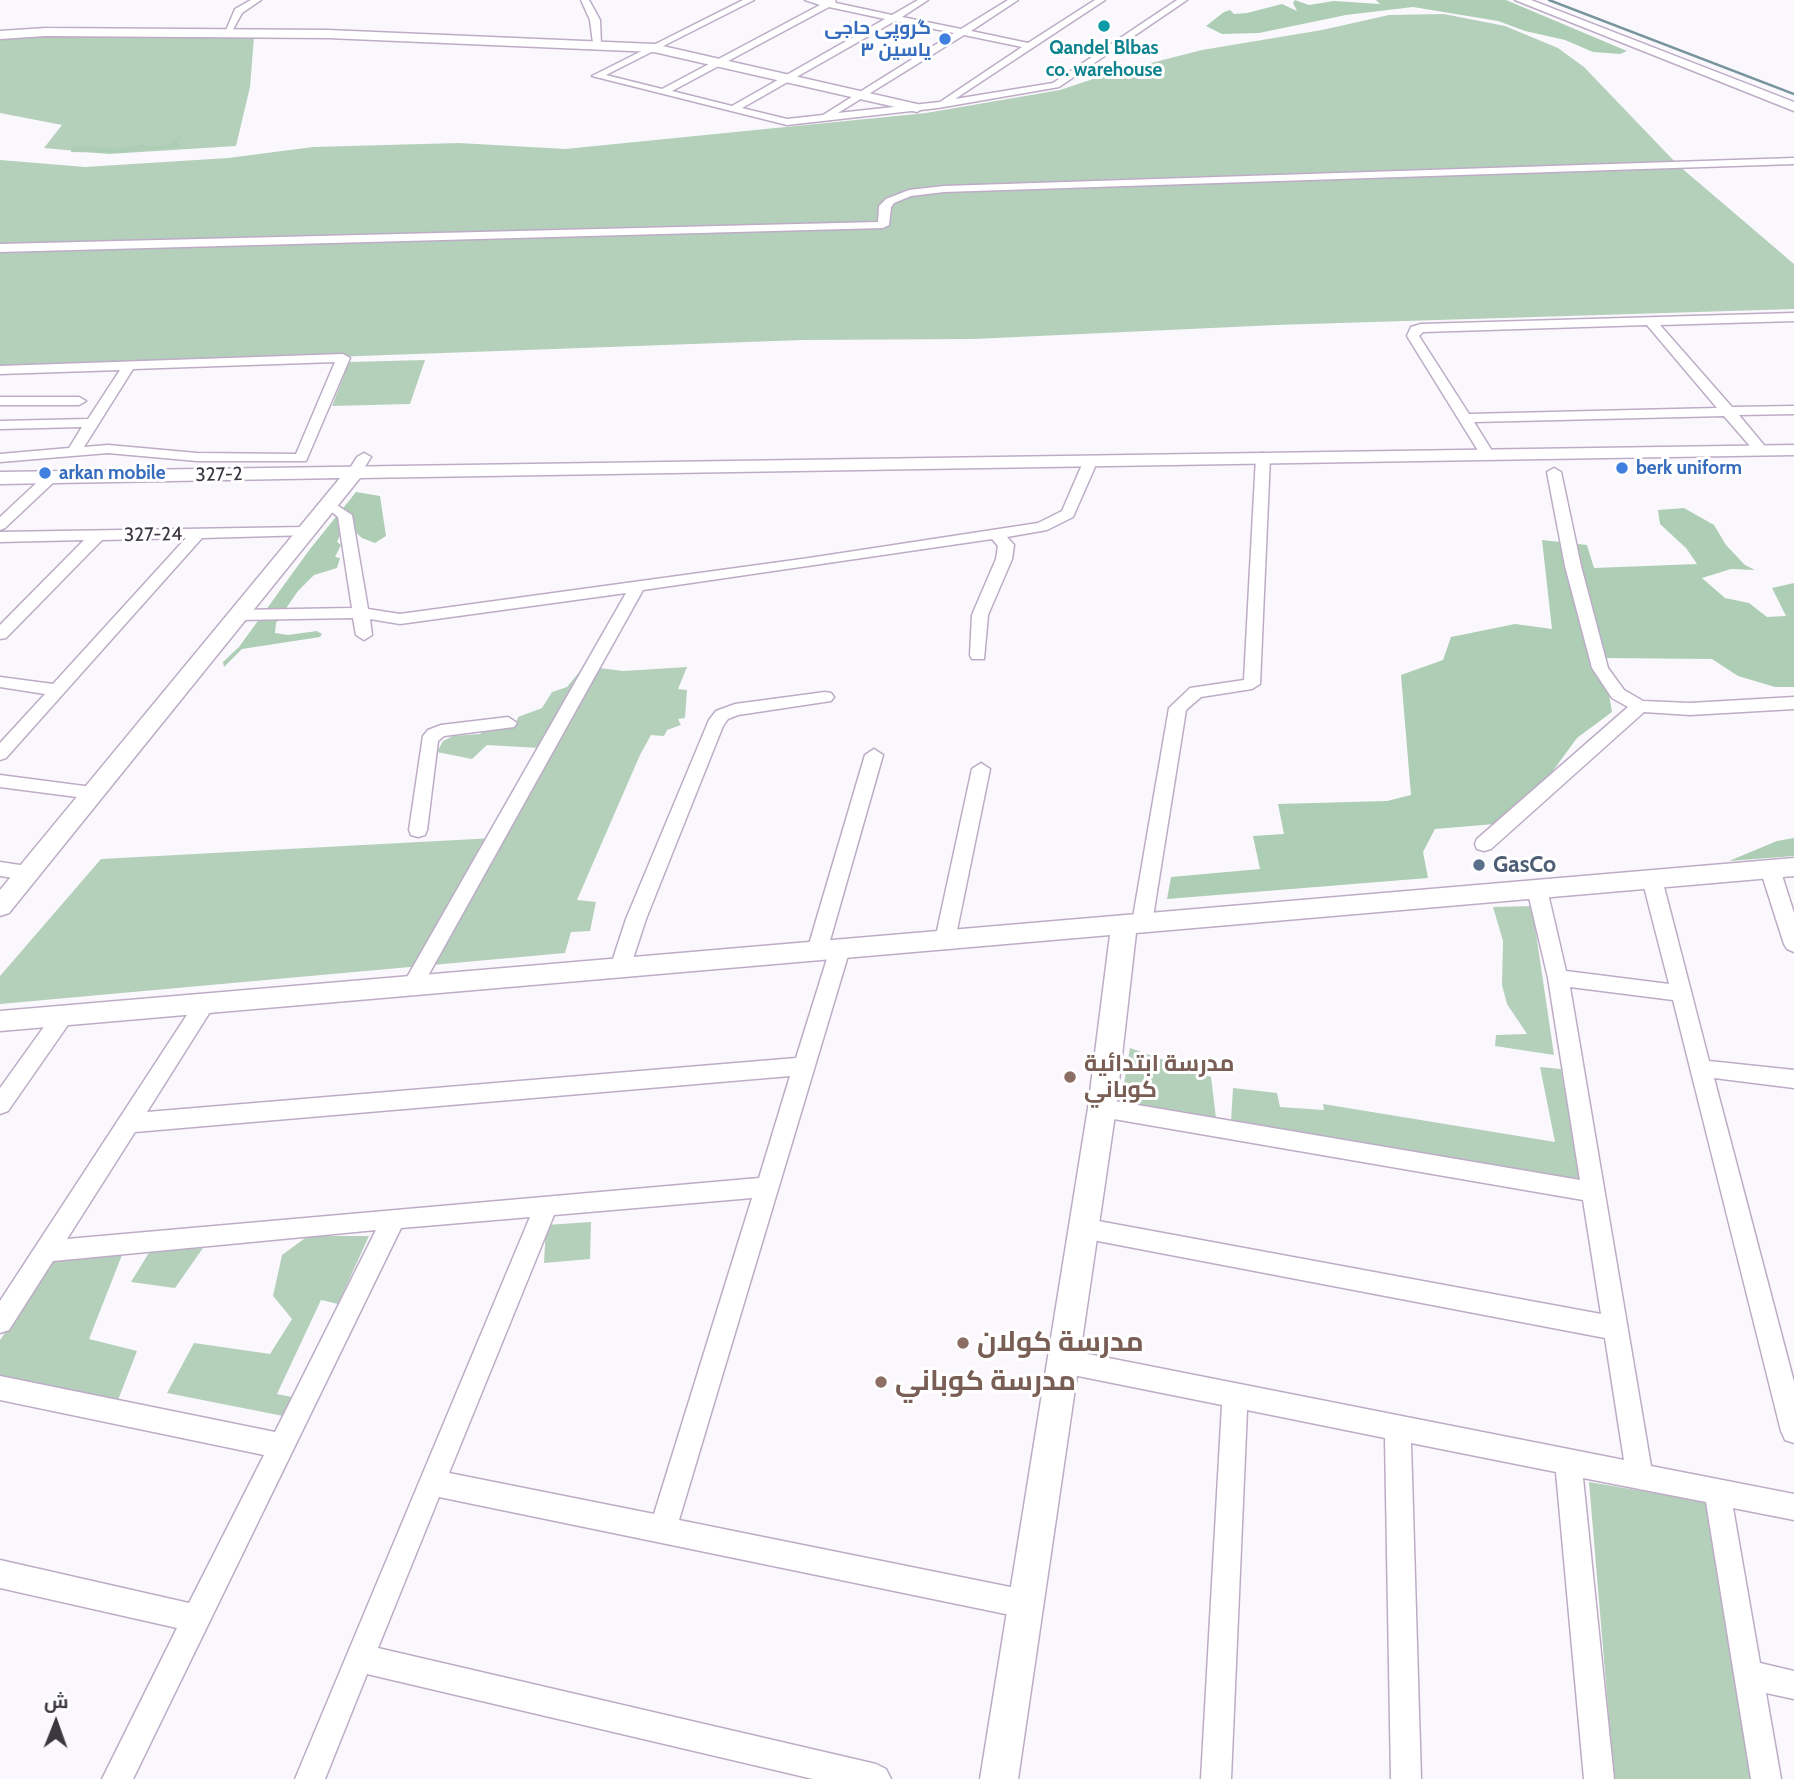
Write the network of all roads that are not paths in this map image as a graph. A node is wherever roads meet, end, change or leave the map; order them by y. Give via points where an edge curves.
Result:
1 (257, 0) edge
2 (585, 0) edge
3 (750, 0) edge
4 (810, 0) edge
5 (924, 0) edge
6 (1014, 0) edge
7 (1101, 0) edge
8 (1183, 0) edge
9 (1521, 0) edge
10 (833, 2) edge
11 (893, 17) junction
12 (963, 32) junction
13 (228, 33) junction
14 (0, 35) edge
15 (597, 43) junction
16 (1030, 46) junction
17 (654, 48) junction
18 (718, 63) junction
19 (786, 79) junction
20 (663, 92) junction
21 (863, 94) junction
22 (938, 106) junction
23 (1794, 107) edge
24 (917, 108) junction
25 (733, 109) junction
26 (822, 119) junction
27 (1794, 161) edge
28 (0, 248) edge
29 (1794, 317) edge
30 (1649, 320) junction
31 (130, 365) junction
32 (0, 370) edge
33 (0, 401) edge
34 (79, 401) dead end
35 (1794, 410) edge
36 (1729, 412) junction
37 (1465, 418) junction
38 (93, 424) junction
39 (0, 425) edge
40 (0, 447) edge
41 (48, 450) junction
42 (1762, 450) junction
43 (1794, 450) edge
44 (74, 451) junction
45 (1487, 454) junction
46 (1263, 457) junction
47 (0, 458) edge
48 (1091, 460) junction
49 (0, 464) edge
50 (358, 465) junction
51 (1554, 472) dead end
52 (51, 477) junction
53 (0, 478) edge
54 (328, 504) junction
55 (0, 525) edge
56 (305, 532) junction
57 (198, 534) junction
58 (996, 534) junction
59 (98, 535) junction
60 (0, 537) edge
61 (637, 587) junction
62 (361, 613) junction
63 (239, 615) junction
64 (0, 634) edge
65 (365, 635) dead end
66 (978, 655) dead end
67 (0, 682) edge
68 (57, 690) junction
69 (825, 697) dead end
70 (1794, 703) edge
71 (1640, 706) junction
72 (508, 723) dead end
73 (0, 754) edge
74 (874, 755) dead end
75 (981, 769) dead end
76 (0, 781) edge
77 (92, 793) junction
78 (418, 831) dead end
79 (1484, 844) dead end
80 (1782, 868) edge
81 (0, 869) edge
82 (27, 873) junction
83 (1652, 879) junction
84 (1537, 889) junction
85 (0, 907) edge
86 (1133, 923) junction
87 (945, 940) junction
88 (1794, 944) edge
89 (829, 950) junction
90 (620, 968) junction
91 (1558, 978) junction
92 (412, 986) junction
93 (1681, 993) junction
94 (205, 1004) junction
95 (63, 1016) junction
96 (0, 1021) edge
97 (805, 1066) junction
98 (1699, 1068) junction
99 (1794, 1079) edge
100 (0, 1105) edge
101 (1101, 1108) junction
102 (128, 1123) junction
103 (767, 1187) junction
104 (1593, 1192) junction
105 (547, 1205) junction
106 (394, 1218) junction
107 (1083, 1228) junction
108 (45, 1251) junction
109 (0, 1322) edge
110 (1614, 1328) junction
111 (1063, 1361) junction
112 (0, 1388) edge
113 (1235, 1395) junction
114 (1398, 1428) junction
115 (1794, 1431) edge
116 (284, 1446) junction
117 (1568, 1461) junction
118 (1640, 1476) junction
119 (431, 1482) junction
120 (1717, 1491) junction
121 (1794, 1507) edge
122 (662, 1530) junction
123 (0, 1574) edge
124 (1025, 1604) junction
125 (197, 1619) junction
126 (358, 1658) junction
127 (1749, 1675) junction
128 (1794, 1685) edge
129 (117, 1779) edge
130 (310, 1779) edge
131 (876, 1779) edge
132 (999, 1779) edge
133 (1216, 1779) edge
134 (1406, 1779) edge
135 (1599, 1779) edge
136 (1766, 1779) edge

1 - 13 street via 237,11
2 - 15 street via 595,20
3 - 17 street
4 - 10 street
5 - 11 street
6 - 12 street
7 - 16 street
8 - 22 street via 1056,85
9 - 23 street
10 - 11 street
10 - 18 street
11 - 12 street
11 - 19 street
12 - 16 street
12 - 21 street
13 - 14 street
13 - 15 street
15 - 17 street
16 - 22 street
17 - 18 street
17 - 20 street via 597,76
18 - 19 street
18 - 20 street
19 - 21 street
19 - 25 street
20 - 25 street
21 - 24 street
21 - 26 street
22 - 24 street
24 - 26 street
25 - 26 street via 787,122
27 - 28 street via 935,190 909,192 890,201 885,205 883,225
29 - 30 street
30 - 36 street
30 - 37 street via 1421,328 1413,337
31 - 32 street
31 - 38 street
31 - 44 street via 343,358 301,458
33 - 34 street
35 - 36 street
36 - 37 street
36 - 42 street
37 - 45 street
38 - 39 street
38 - 44 street
40 - 41 street
41 - 44 street
41 - 47 street
41 - 49 street via 31,460
42 - 43 street, 327-2
42 - 45 street, 327-2
45 - 46 street, 327-2
46 - 48 street, 327-2
46 - 86 street via 1252,684 1196,692 1178,708
48 - 50 street, 327-2
48 - 58 street via 1068,513 1042,527
50 - 52 street, 327-2
50 - 54 street
51 - 71 street via 1600,668 1618,694
52 - 53 street, 327-2
52 - 55 street
54 - 56 street
54 - 62 street via 345,515
56 - 57 street, 327-24
56 - 63 street
57 - 59 street, 327-24
57 - 68 street
58 - 61 street
58 - 66 street via 1006,545 1004,559 980,615
59 - 60 street, 327-24
59 - 64 street
61 - 62 street via 400,619
61 - 92 street
62 - 63 street
62 - 65 street
63 - 77 street
67 - 68 street
68 - 73 street
69 - 90 street via 735,710 715,724
70 - 71 street via 1690,709
71 - 79 street
72 - 78 street via 441,731 429,740
74 - 89 street
75 - 87 street
76 - 77 street
77 - 82 street
80 - 83 street
80 - 88 street
81 - 82 street
82 - 85 street
83 - 84 street
83 - 93 street
84 - 86 street
84 - 91 street
86 - 87 street
86 - 101 street
87 - 89 street
89 - 90 street
89 - 97 street
90 - 92 street
91 - 93 street
91 - 104 street
92 - 94 street
93 - 98 street
94 - 95 street
94 - 102 street
95 - 96 street
95 - 100 street
97 - 102 street
97 - 103 street
98 - 99 street
98 - 115 street
101 - 104 street
101 - 107 street
102 - 108 street
103 - 105 street
103 - 122 street
104 - 110 street
105 - 106 street
105 - 119 street
106 - 108 street
106 - 116 street
107 - 110 street
107 - 111 street
108 - 109 street
110 - 118 street
111 - 113 street
111 - 124 street
112 - 116 street
113 - 114 street
113 - 133 street
114 - 117 street
114 - 134 street
116 - 125 street
117 - 118 street
117 - 135 street
118 - 120 street
119 - 122 street
119 - 126 street
120 - 121 street
120 - 127 street
122 - 124 street
123 - 125 street
124 - 132 street
125 - 129 street
126 - 130 street
126 - 131 street
127 - 128 street
127 - 136 street

